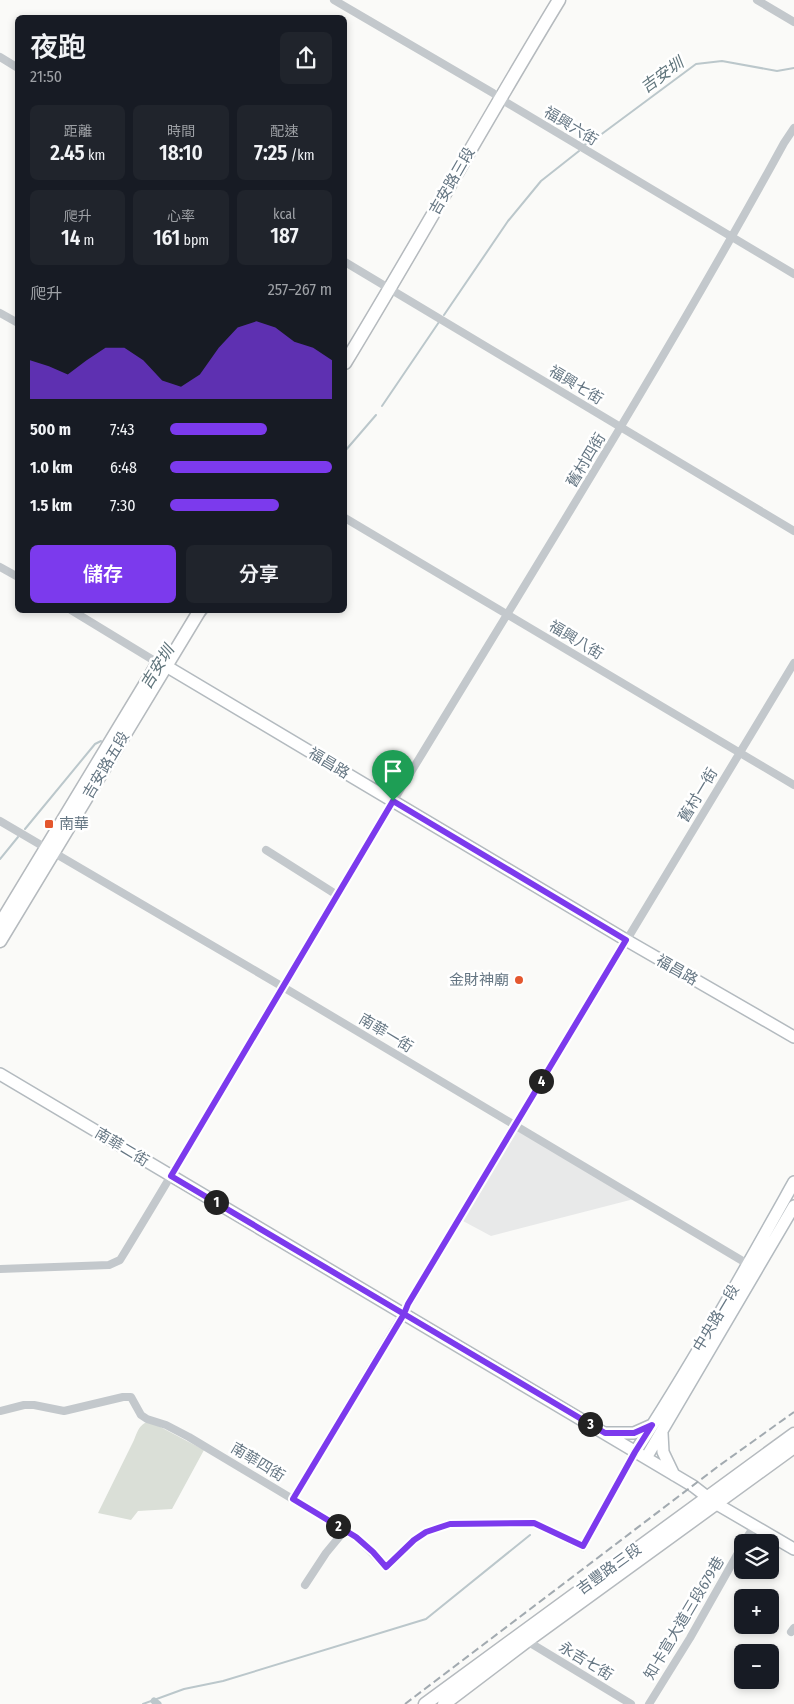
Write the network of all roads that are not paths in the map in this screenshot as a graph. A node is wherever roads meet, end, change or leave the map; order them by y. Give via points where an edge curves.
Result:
1 (334, 0) edge
2 (550, 0) edge
3 (559, 0) edge
4 (757, 0) edge
5 (794, 22) edge
6 (0, 58) edge
7 (15, 66) edge
8 (496, 96) junction
9 (794, 128) edge
10 (733, 237) junction
11 (347, 263) edge
12 (794, 274) edge
13 (387, 287) junction
14 (0, 313) edge
15 (15, 321) edge
16 (347, 346) edge
17 (347, 359) edge
18 (621, 428) junction
19 (347, 519) edge
20 (794, 531) edge
21 (0, 567) edge
22 (15, 576) edge
23 (76, 613) edge
24 (188, 613) edge
25 (198, 613) edge
26 (507, 615) junction
27 (794, 663) edge
28 (162, 664) junction
29 (740, 754) junction
30 (794, 785) edge
31 (393, 801) junction
32 (0, 821) edge
33 (49, 850) junction
34 (266, 850) dead end
35 (337, 895) junction
36 (0, 924) edge
37 (626, 940) junction
38 (0, 942) edge
39 (283, 987) junction
40 (794, 1037) edge
41 (0, 1074) edge
42 (515, 1125) junction
43 (171, 1176) junction
44 (794, 1182) edge
45 (794, 1206) edge
46 (753, 1267) junction
47 (0, 1269) edge
48 (404, 1314) junction
49 (0, 1411) edge
50 (652, 1425) junction
51 (605, 1433) junction
52 (662, 1433) junction
53 (794, 1434) edge
54 (794, 1446) edge
55 (635, 1452) junction
56 (646, 1458) junction
57 (674, 1475) junction
58 (293, 1499) junction
59 (711, 1500) junction
60 (754, 1525) junction
61 (345, 1530) junction
62 (749, 1534) edge
63 (794, 1549) edge
64 (734, 1560) edge
65 (305, 1585) dead end
66 (527, 1641) junction
67 (425, 1704) edge
68 (444, 1704) edge
69 (632, 1704) edge
70 (649, 1704) edge

1 - 8 street, 福興六街
2 - 8 main road, 吉安路三段
3 - 8 main road, 吉安路三段
4 - 5 street
6 - 7 street
8 - 10 street, 福興六街
8 - 13 main road, 吉安路三段
9 - 10 street, 舊村四街
10 - 12 street, 福興六街
10 - 18 street, 舊村四街
11 - 13 street, 福興七街
13 - 16 main road, 吉安路三段
13 - 17 main road, 吉安路三段
13 - 18 street, 福興七街
14 - 15 street
18 - 20 street, 福興七街
18 - 26 street, 舊村四街
19 - 26 street, 福興八街
21 - 22 street
23 - 28 street, 福昌路
24 - 28 main road
25 - 28 main road
26 - 29 street, 福興八街
26 - 31 street, 舊村四街
27 - 29 street, 舊村一街
28 - 31 street, 福昌路
28 - 33 main road, 吉安路五段
29 - 30 street, 福興八街
29 - 37 street, 舊村一街
31 - 35 street, 舊村四街
31 - 37 street, 福昌路
32 - 33 street, 南華一街
33 - 36 main road, 吉安路五段
33 - 38 main road, 吉安路五段
33 - 39 street, 南華一街
34 - 35 street
35 - 39 street, 舊村四街
37 - 40 street, 福昌路
37 - 42 street, 舊村一街
39 - 42 street, 南華一街
39 - 43 street, 舊村四街
41 - 43 street, 南華二街
42 - 46 street, 南華一街
42 - 48 street, 舊村一街
43 - 47 street, 舊村四街 via 120,1260 109,1265
43 - 48 street, 南華二街
44 - 46 street, 中央路一段
45 - 46 street, 中央路一段
46 - 50 street, 中央路一段
46 - 52 street, 中央路一段
48 - 51 street, 南華二街
48 - 58 street, 舊村一街
49 - 58 street, 南華四街 via 34,1405 64,1411 131,1397 147,1419 190,1438
50 - 51 street via 634,1433
50 - 55 street, 中央路一段
51 - 55 street, 南華二街
52 - 56 street, 中央路一段
52 - 57 street via 663,1452
53 - 59 main road, 吉豐路三段
54 - 59 main road, 吉豐路三段
55 - 56 street, 南華二街
55 - 61 street, 南華四街 via 583,1546 534,1523 450,1524 414,1540 386,1567
56 - 57 street, 南華二街
57 - 59 street, 南華二街
58 - 61 street, 南華四街
59 - 60 street, 南華二街
59 - 66 main road, 吉豐路三段
59 - 67 main road, 吉豐路三段
60 - 62 street
60 - 63 street, 南華二街
61 - 65 street
64 - 70 street, 知卡宣大道三段679巷
66 - 68 main road, 吉豐路三段
66 - 69 street, 永吉七街

